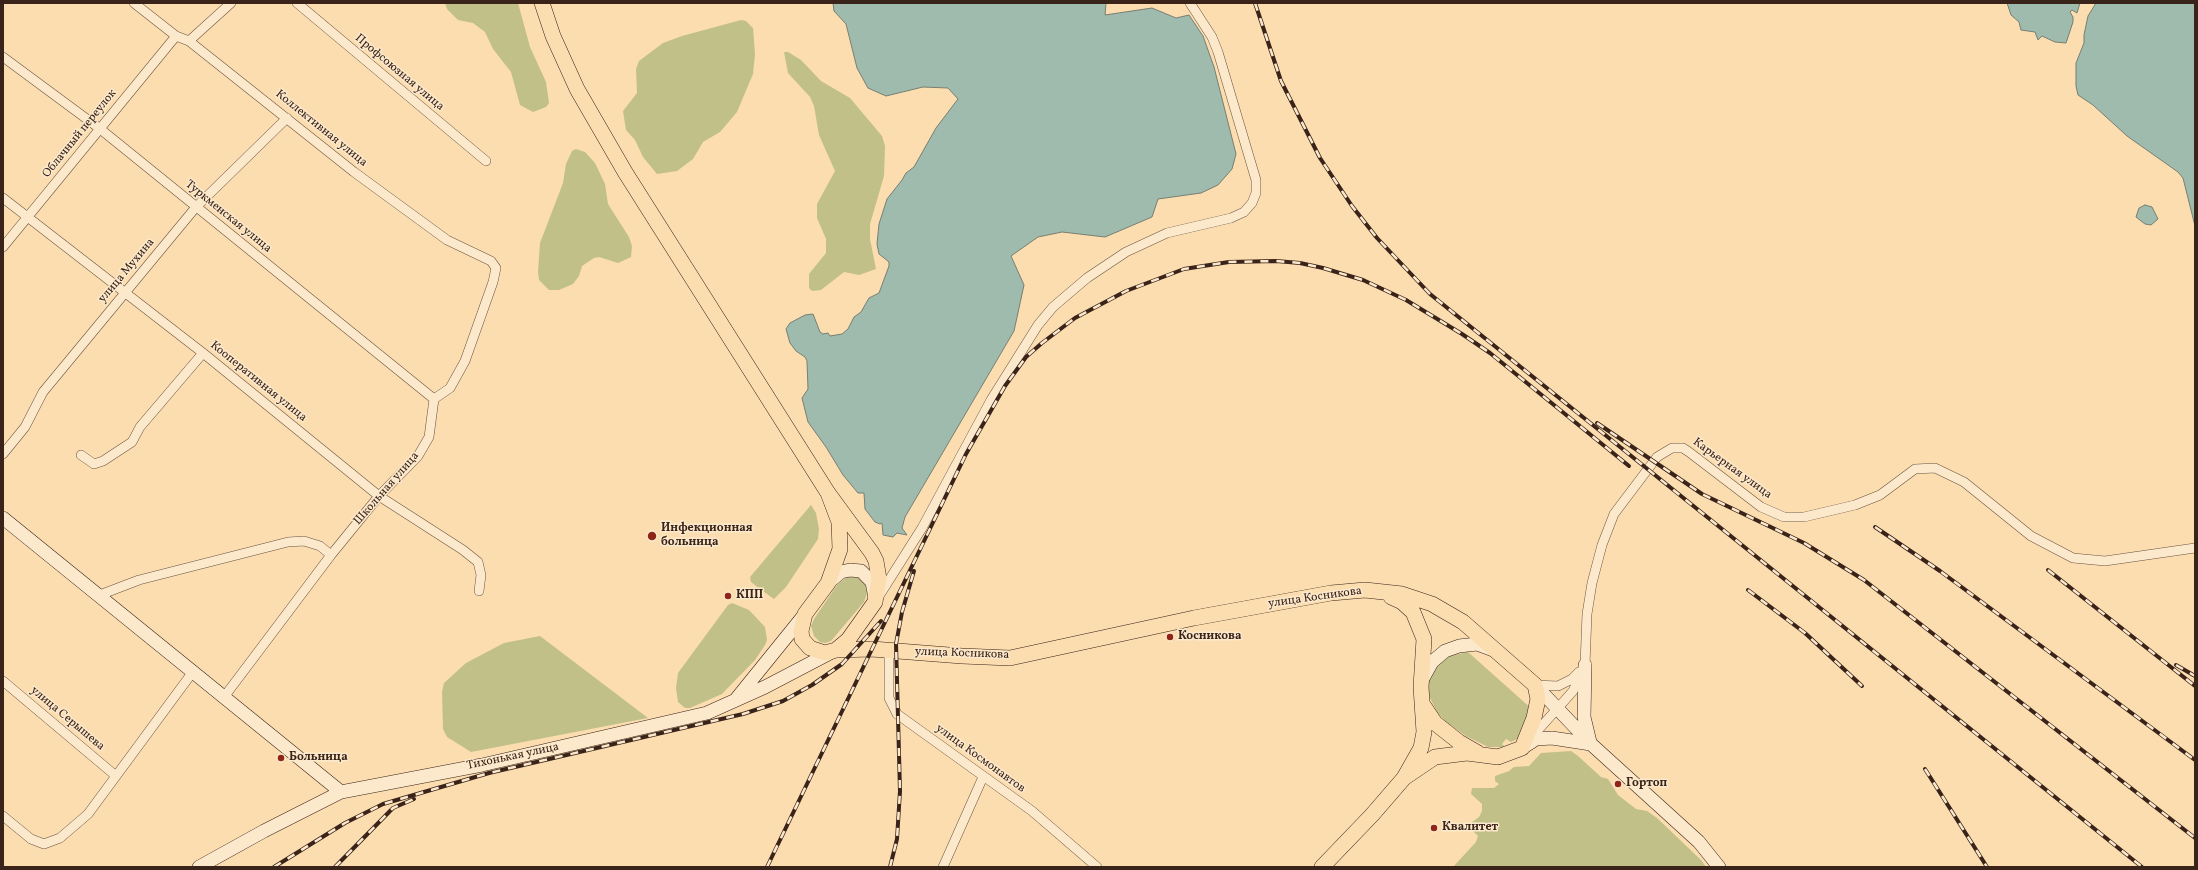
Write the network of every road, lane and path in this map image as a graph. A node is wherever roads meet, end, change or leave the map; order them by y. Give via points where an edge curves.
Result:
1 (134, 3) edge
2 (230, 3) edge
3 (297, 3) edge
4 (542, 3) edge
5 (1190, 3) edge
6 (176, 36) junction
7 (189, 41) junction
8 (3, 57) edge
9 (287, 118) junction
10 (99, 128) junction
11 (486, 161) dead end
12 (3, 198) edge
13 (196, 207) junction
14 (28, 218) junction
15 (3, 246) edge
16 (125, 294) junction
17 (203, 353) junction
18 (434, 398) junction
19 (3, 454) edge
20 (81, 455) dead end
21 (828, 494) junction
22 (379, 496) junction
23 (3, 518) edge
24 (2195, 548) edge
25 (331, 555) junction
26 (828, 583) junction
27 (1365, 590) junction
28 (479, 591) dead end
29 (97, 596) junction
30 (875, 602) junction
31 (805, 614) junction
32 (888, 651) junction
33 (1497, 651) junction
34 (833, 652) junction
35 (1585, 665) junction
36 (192, 673) junction
37 (3, 681) edge
38 (1422, 681) junction
39 (1535, 685) junction
40 (224, 697) junction
41 (733, 702) junction
42 (1422, 702) junction
43 (1556, 708) junction
44 (1591, 744) junction
45 (1522, 748) junction
46 (1480, 755) junction
47 (116, 776) junction
48 (983, 777) junction
49 (1404, 778) junction
50 (341, 792) junction
51 (3, 816) edge
52 (199, 867) edge
53 (943, 867) edge
54 (1097, 867) edge
55 (1322, 867) edge
56 (1719, 867) edge

1 - 6 street, Коллективная улица
2 - 7 street
3 - 11 street, Профсоюзная улица
4 - 21 main road via 553,36 577,89 625,172
5 - 30 street via 1212,37 1218,52 1254,172 1256,193 1252,203 1244,212 1231,218 1167,234 1126,252 1087,278 1053,307 1038,325 991,400 922,528
6 - 7 street, Коллективная улица
6 - 10 street, Облачный переулок
7 - 9 street, Коллективная улица
8 - 10 street, Туркменская улица
9 - 13 street, улица Мухина
9 - 18 street, Коллективная улица via 354,172 441,236 491,261 496,268 466,361 450,388
10 - 13 street, Туркменская улица
10 - 14 street, Облачный переулок
12 - 14 street, Кооперативная улица
13 - 16 street, улица Мухина
13 - 18 street, Туркменская улица
14 - 15 street, Облачный переулок
14 - 16 street, Кооперативная улица
16 - 17 street, Кооперативная улица
16 - 19 street, улица Мухина via 43,392 25,427
17 - 20 street via 140,427 132,442 99,463 94,464
17 - 22 street, Кооперативная улица
18 - 22 street, Школьная улица via 429,437 418,456
21 - 26 main road via 839,522 841,540 839,556
21 - 30 main road via 876,562 879,579
22 - 25 street, Школьная улица
22 - 28 street, Кооперативная улица via 478,562 481,575
23 - 29 street
24 - 35 street, Карьерная улица via 2105,561 2073,558 2031,536 1964,482 1935,468 1915,469 1880,495 1855,505 1804,517 1784,517 1761,507 1683,448 1672,448 1661,453 1642,476 1620,505 1608,529 1589,598
25 - 29 street via 320,546 304,541 288,542 139,580
25 - 40 street, Школьная улица
26 - 30 street via 841,572 861,571 872,582
26 - 31 main road
27 - 32 main road, улица Косникова via 1331,593 1194,618 1010,658
27 - 33 main road, улица Косникова via 1402,594 1432,604 1463,622
27 - 38 main road via 1402,602 1413,612 1424,639
29 - 36 street
30 - 34 main road via 848,640
31 - 34 main road via 801,631 805,644 814,651
31 - 41 street
32 - 34 main road, улица Косникова via 857,649
32 - 48 street, улица Космонавтов via 890,698 897,714
33 - 38 street via 1477,644 1445,651 1432,662
33 - 39 main road, улица Косникова
34 - 41 street, Тихонькая улица
35 - 39 street via 1565,684
35 - 43 street via 1573,691
35 - 44 street via 1584,717
36 - 40 street
36 - 47 street
37 - 47 street, улица Серышева
38 - 42 main road
39 - 43 street, улица Косникова
39 - 45 main road via 1537,708
40 - 50 street
41 - 50 street, Тихонькая улица via 707,713 662,724 482,765
42 - 46 main road via 1425,711 1435,723
42 - 49 main road via 1423,740 1418,757
43 - 44 street, улица Косникова
43 - 45 street
44 - 45 street via 1552,738 1536,739
44 - 56 street, улица Косникова via 1699,842
45 - 46 main road via 1498,757
46 - 49 main road via 1435,756
47 - 51 street via 88,814 60,838 44,844 31,839
48 - 53 street
48 - 54 street, улица Космонавтов via 1032,811
49 - 55 main road
50 - 52 street, Тихонькая улица

